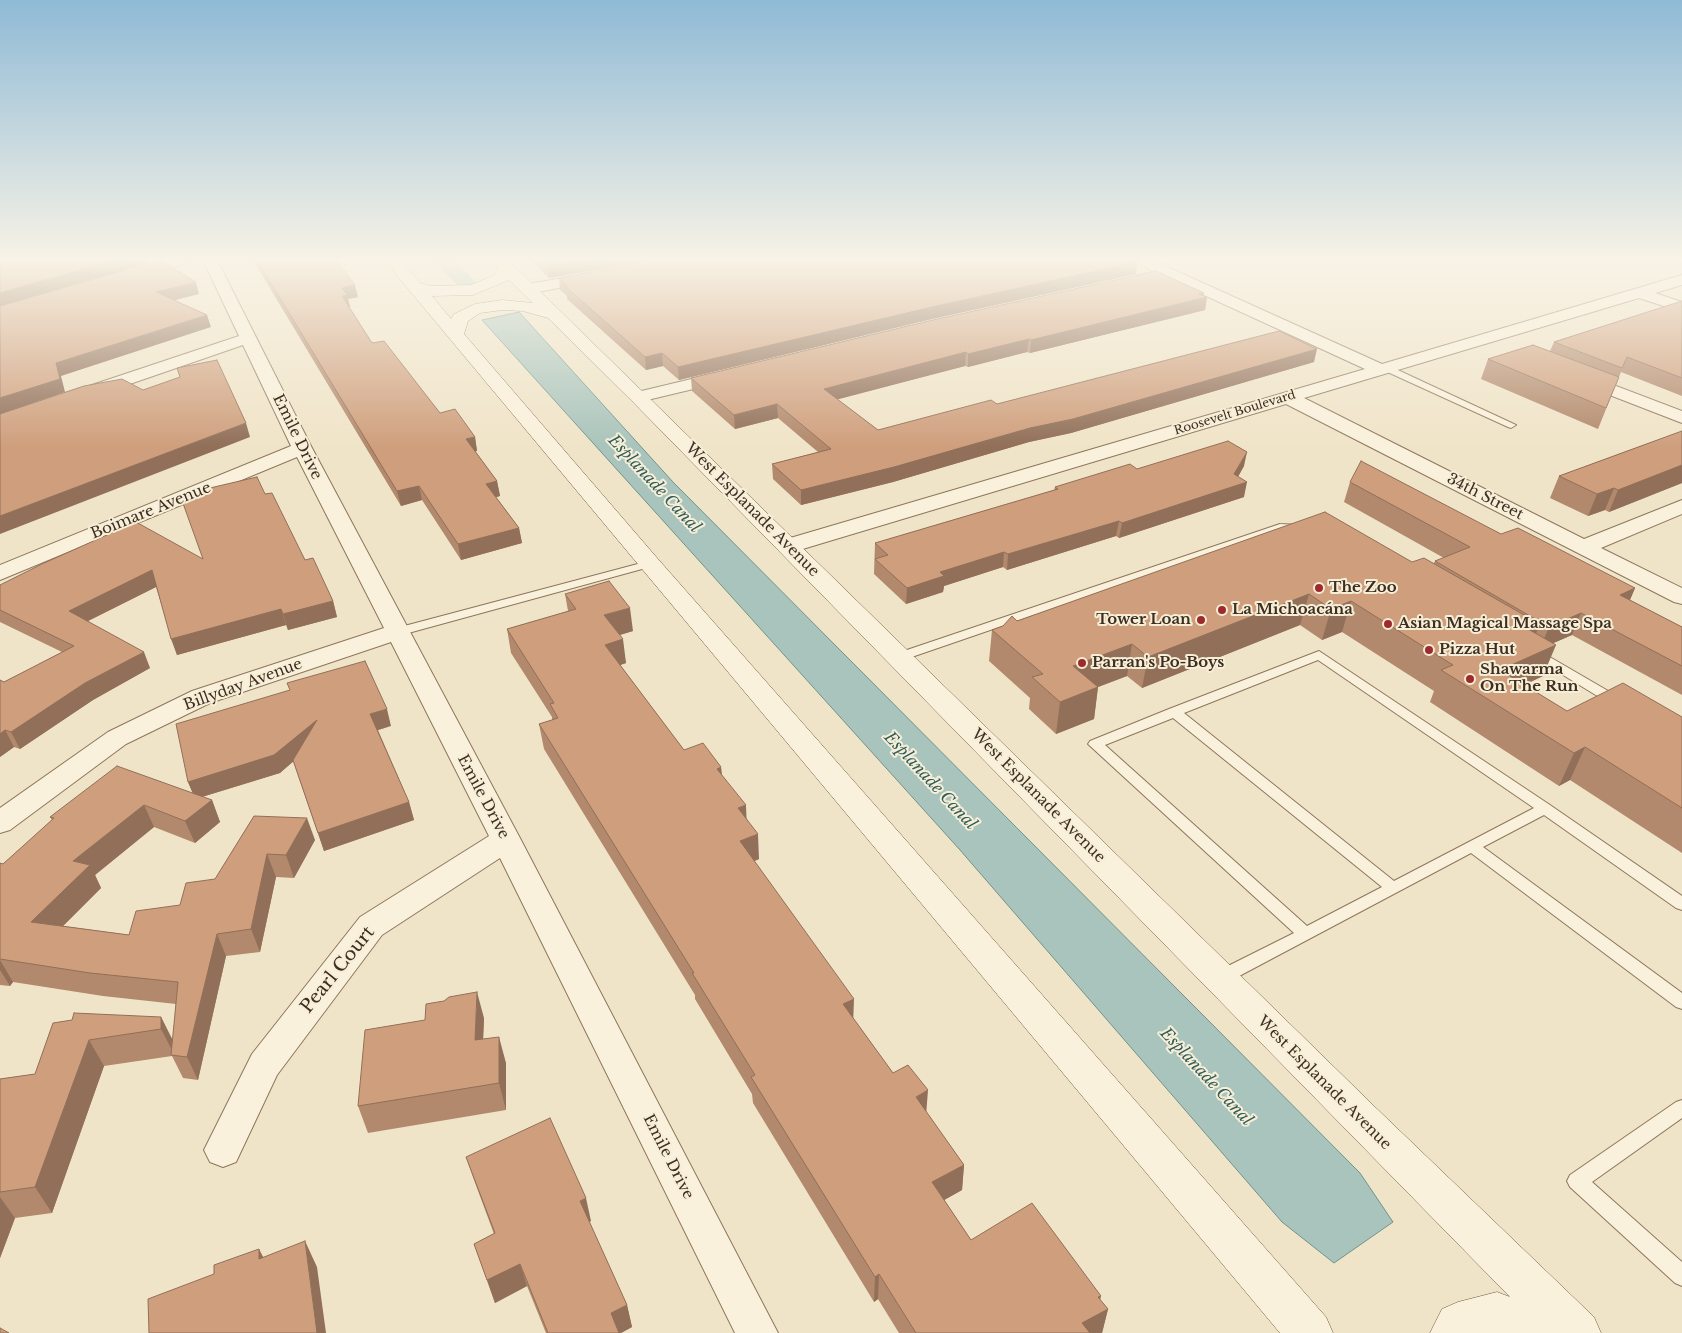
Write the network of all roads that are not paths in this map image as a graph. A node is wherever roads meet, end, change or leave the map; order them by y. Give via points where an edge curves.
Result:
1 (240, 322) edge
2 (444, 322) edge
3 (458, 322) edge
4 (562, 322) edge
5 (1279, 322) edge
6 (1540, 322) edge
7 (454, 334) junction
8 (248, 338) junction
9 (1483, 339) junction
10 (1510, 349) dead end
11 (1382, 368) junction
12 (1564, 371) edge
13 (742, 372) edge
14 (74, 397) edge
15 (639, 397) junction
16 (1287, 397) junction
17 (1682, 417) edge
18 (1511, 425) dead end
19 (302, 448) junction
20 (1682, 506) edge
21 (1308, 528) edge
22 (788, 546) junction
23 (1584, 547) junction
24 (649, 564) junction
25 (0, 573) edge
26 (1682, 598) edge
27 (396, 632) junction
28 (1521, 645) edge
29 (899, 657) junction
30 (1631, 710) edge
31 (1174, 712) junction
32 (1544, 808) junction
33 (0, 823) edge
34 (506, 840) junction
35 (1472, 846) junction
36 (1393, 888) junction
37 (1682, 904) edge
38 (1305, 934) junction
39 (1220, 978) junction
40 (1682, 1002) edge
41 (1682, 1108) edge
42 (224, 1150) dead end
43 (1682, 1276) edge
44 (757, 1333) edge
45 (1310, 1333) edge
46 (1453, 1333) edge
47 (1540, 1333) edge
48 (1578, 1333) edge

1 - 8 street, Emile Drive
2 - 7 main road
3 - 7 main road
4 - 15 main road, West Esplanade Avenue
5 - 11 street
6 - 9 street, Roosevelt Boulevard
7 - 24 main road
8 - 14 street
8 - 19 street, Emile Drive
9 - 10 street
9 - 11 street, Roosevelt Boulevard
11 - 16 street, Roosevelt Boulevard
11 - 18 lane
12 - 17 street
13 - 15 street
15 - 22 main road, West Esplanade Avenue
16 - 22 street, Roosevelt Boulevard
16 - 23 street, 34th Street
19 - 25 street, Boimare Avenue
19 - 27 street, Emile Drive
20 - 23 street
21 - 29 lane via 1280,527
22 - 29 main road, West Esplanade Avenue
23 - 26 street, 34th Street
24 - 27 lane
24 - 45 main road
27 - 33 street, Billyday Avenue via 201,697 117,738
27 - 34 street, Emile Drive
28 - 30 lane
29 - 39 main road, West Esplanade Avenue
31 - 32 lane via 1319,654
31 - 36 lane
31 - 38 lane via 1095,744
32 - 35 lane
32 - 37 lane
34 - 42 street, Pearl Court via 371,926 264,1065
34 - 44 street, Emile Drive
35 - 36 lane
35 - 40 lane
36 - 38 lane
38 - 39 lane
39 - 48 main road, West Esplanade Avenue
41 - 43 lane via 1577,1181
46 - 47 main road via 1458,1325 1497,1314

